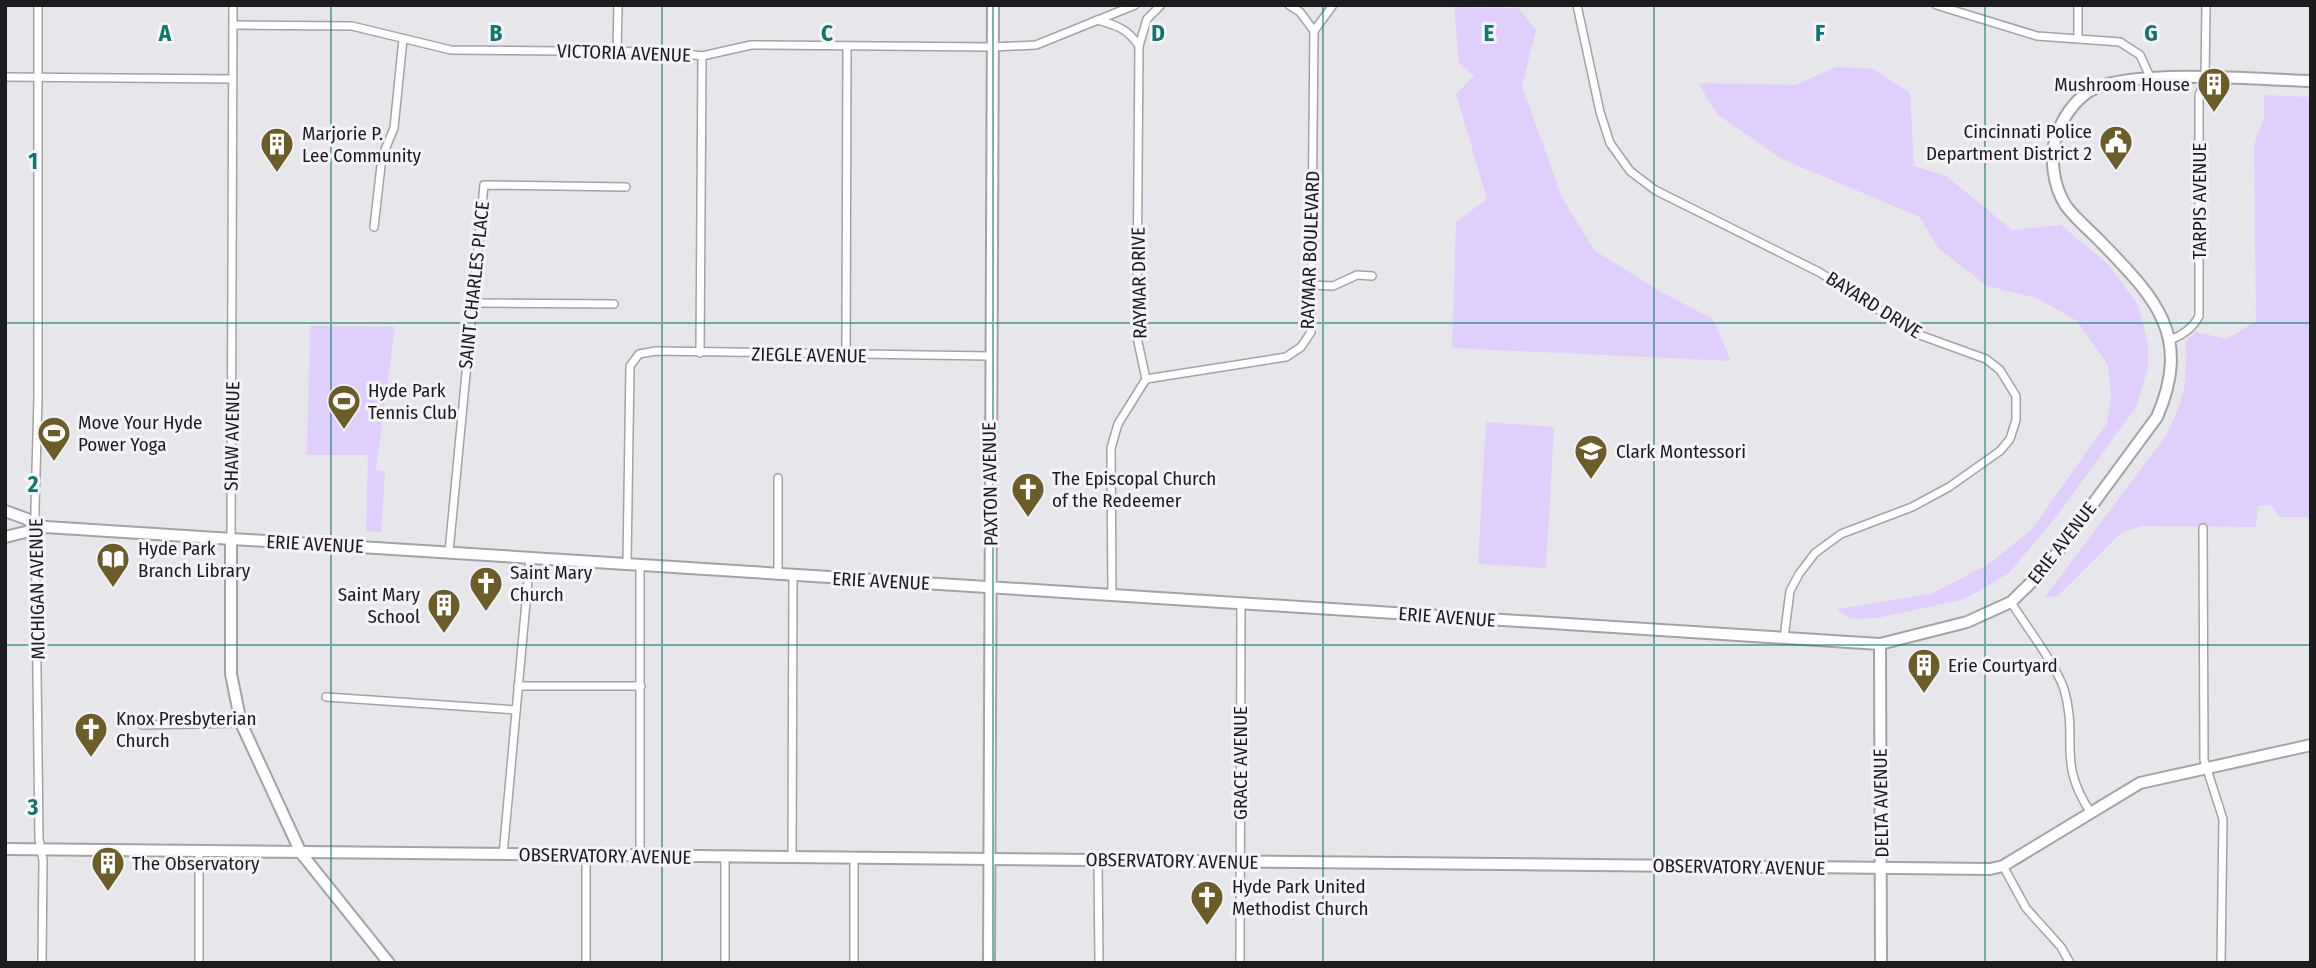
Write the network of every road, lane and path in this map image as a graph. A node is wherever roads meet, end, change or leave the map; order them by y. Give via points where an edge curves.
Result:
1 (38, 5) edge
2 (233, 5) edge
3 (618, 5) edge
4 (993, 5) edge
5 (1135, 5) edge
6 (1161, 5) edge
7 (1289, 5) edge
8 (1333, 5) edge
9 (1577, 5) edge
10 (1936, 5) edge
11 (2078, 5) edge
12 (2206, 5) edge
13 (1097, 20) junction
14 (233, 25) junction
15 (1314, 32) junction
16 (2078, 38) junction
17 (403, 39) junction
18 (1139, 46) junction
19 (847, 47) junction
20 (993, 47) junction
21 (617, 51) junction
22 (702, 56) junction
23 (5, 77) edge
24 (38, 78) junction
25 (232, 79) junction
26 (2151, 79) junction
27 (2206, 80) junction
28 (2311, 81) edge
29 (626, 187) dead end
30 (374, 227) dead end
31 (1372, 276) dead end
32 (1312, 285) junction
33 (472, 303) junction
34 (614, 304) dead end
35 (2169, 340) junction
36 (700, 353) junction
37 (846, 355) junction
38 (989, 356) junction
39 (1146, 379) junction
40 (778, 478) dead end
41 (5, 511) edge
42 (37, 527) junction
43 (2203, 528) dead end
44 (5, 537) edge
45 (231, 540) junction
46 (449, 552) junction
47 (530, 558) junction
48 (627, 565) junction
49 (640, 566) junction
50 (778, 574) junction
51 (793, 575) junction
52 (991, 587) junction
53 (1112, 594) junction
54 (2011, 602) junction
55 (1241, 605) junction
56 (1784, 638) junction
57 (1880, 644) junction
58 (518, 686) junction
59 (641, 686) junction
60 (326, 697) dead end
61 (516, 710) junction
62 (241, 723) junction
63 (142, 725) dead end
64 (2311, 745) edge
65 (2206, 770) junction
66 (2091, 813) junction
67 (5, 849) edge
68 (41, 849) junction
69 (199, 852) junction
70 (301, 853) junction
71 (503, 855) junction
72 (586, 855) junction
73 (640, 856) junction
74 (725, 858) junction
75 (792, 859) junction
76 (988, 859) junction
77 (854, 860) junction
78 (1098, 860) junction
79 (1240, 862) junction
80 (2003, 866) junction
81 (1882, 867) junction
82 (383, 961) edge
83 (42, 963) edge
84 (199, 963) edge
85 (586, 963) edge
86 (725, 963) edge
87 (854, 963) edge
88 (989, 963) edge
89 (1099, 963) edge
90 (1240, 963) edge
91 (1881, 963) edge
92 (2070, 963) edge
93 (2221, 963) edge

1 - 24 street, MICHIGAN AVENUE
2 - 14 street, SHAW AVENUE
3 - 21 street
4 - 20 street, PAXTON AVENUE
5 - 13 street, VICTORIA AVENUE
6 - 18 street, RAYMAR DRIVE via 1147,19
7 - 15 street
8 - 15 street
9 - 56 street, BAYARD DRIVE via 1600,112 1610,143 1630,172 1655,190 1819,272 1917,334 1986,359 2011,383 2016,396 2016,420 2000,451 1949,487 1912,507 1840,534 1815,553 1790,591
10 - 16 street via 2037,37
11 - 16 street
12 - 27 street, TARPIS AVENUE
13 - 18 street via 1120,27
13 - 20 street, VICTORIA AVENUE via 1036,45
14 - 17 street, VICTORIA AVENUE via 352,26
14 - 25 street, SHAW AVENUE
15 - 32 street, RAYMAR BOULEVARD
16 - 26 street via 2132,48 2145,62
17 - 21 street, VICTORIA AVENUE via 451,50
17 - 30 street via 394,128 383,157
18 - 39 street, RAYMAR DRIVE via 1137,311
19 - 20 street, VICTORIA AVENUE
19 - 22 street, VICTORIA AVENUE via 751,45
19 - 37 street
20 - 38 street, PAXTON AVENUE
21 - 22 street, VICTORIA AVENUE
22 - 36 street
23 - 24 street
24 - 25 street
24 - 42 street, MICHIGAN AVENUE
25 - 45 street, SHAW AVENUE
26 - 27 street, ERIE AVENUE
26 - 35 street, ERIE AVENUE via 2119,82 2088,92 2062,122 2053,163 2061,198 2153,298
27 - 28 street, ERIE AVENUE
27 - 35 street, TARPIS AVENUE via 2199,95 2199,316 2182,335
29 - 33 street, SAINT CHARLES PLACE via 484,185
31 - 32 street via 1357,275 1334,286
32 - 39 street, RAYMAR BOULEVARD via 1311,332 1294,353
33 - 34 street
33 - 46 street, SAINT CHARLES PLACE
35 - 54 street, ERIE AVENUE via 2169,382 2157,417 2045,569
36 - 37 street, ZIEGLE AVENUE
36 - 48 street, ZIEGLE AVENUE via 647,351 629,366
37 - 38 street, ZIEGLE AVENUE
38 - 52 street, PAXTON AVENUE
39 - 53 street via 1118,424 1111,448
40 - 50 street
41 - 42 street, ERIE AVENUE
42 - 44 street, ERIE AVENUE
42 - 45 street, ERIE AVENUE
42 - 68 street, MICHIGAN AVENUE
43 - 65 street
45 - 46 street, ERIE AVENUE
45 - 62 street, SHAW AVENUE via 231,674
46 - 47 street, ERIE AVENUE
47 - 48 street, ERIE AVENUE
47 - 58 street
48 - 49 street, ERIE AVENUE
49 - 50 street, ERIE AVENUE
49 - 59 street
50 - 51 street, ERIE AVENUE
51 - 52 street, ERIE AVENUE
51 - 75 street
52 - 53 street, ERIE AVENUE
52 - 76 street, PAXTON AVENUE
53 - 55 street, ERIE AVENUE
54 - 57 street, ERIE AVENUE via 1967,622
54 - 66 street via 2063,685 2071,776
55 - 56 street, ERIE AVENUE
55 - 79 street, GRACE AVENUE
56 - 57 street, ERIE AVENUE
57 - 81 street, DELTA AVENUE
58 - 59 street
58 - 61 street
59 - 73 street
60 - 61 street
61 - 71 street
62 - 63 street
62 - 70 street, SHAW AVENUE
64 - 65 street, OBSERVATORY AVENUE
65 - 66 street, OBSERVATORY AVENUE via 2140,783
65 - 93 street via 2223,819
66 - 80 street, OBSERVATORY AVENUE
67 - 68 street, OBSERVATORY AVENUE
68 - 69 street, OBSERVATORY AVENUE
68 - 83 street, MICHIGAN AVENUE
69 - 70 street, OBSERVATORY AVENUE
69 - 84 street
70 - 71 street, OBSERVATORY AVENUE
70 - 82 street, SHAW AVENUE
71 - 72 street, OBSERVATORY AVENUE
72 - 73 street, OBSERVATORY AVENUE
72 - 85 street
73 - 74 street, OBSERVATORY AVENUE
74 - 75 street, OBSERVATORY AVENUE
74 - 86 street
75 - 77 street, OBSERVATORY AVENUE
76 - 77 street, OBSERVATORY AVENUE
76 - 78 street, OBSERVATORY AVENUE
76 - 88 street, PAXTON AVENUE
77 - 87 street
78 - 79 street, OBSERVATORY AVENUE
78 - 89 street
79 - 81 street, OBSERVATORY AVENUE
79 - 90 street, GRACE AVENUE
80 - 81 street, OBSERVATORY AVENUE
80 - 92 street via 2026,908
81 - 91 street, DELTA AVENUE

